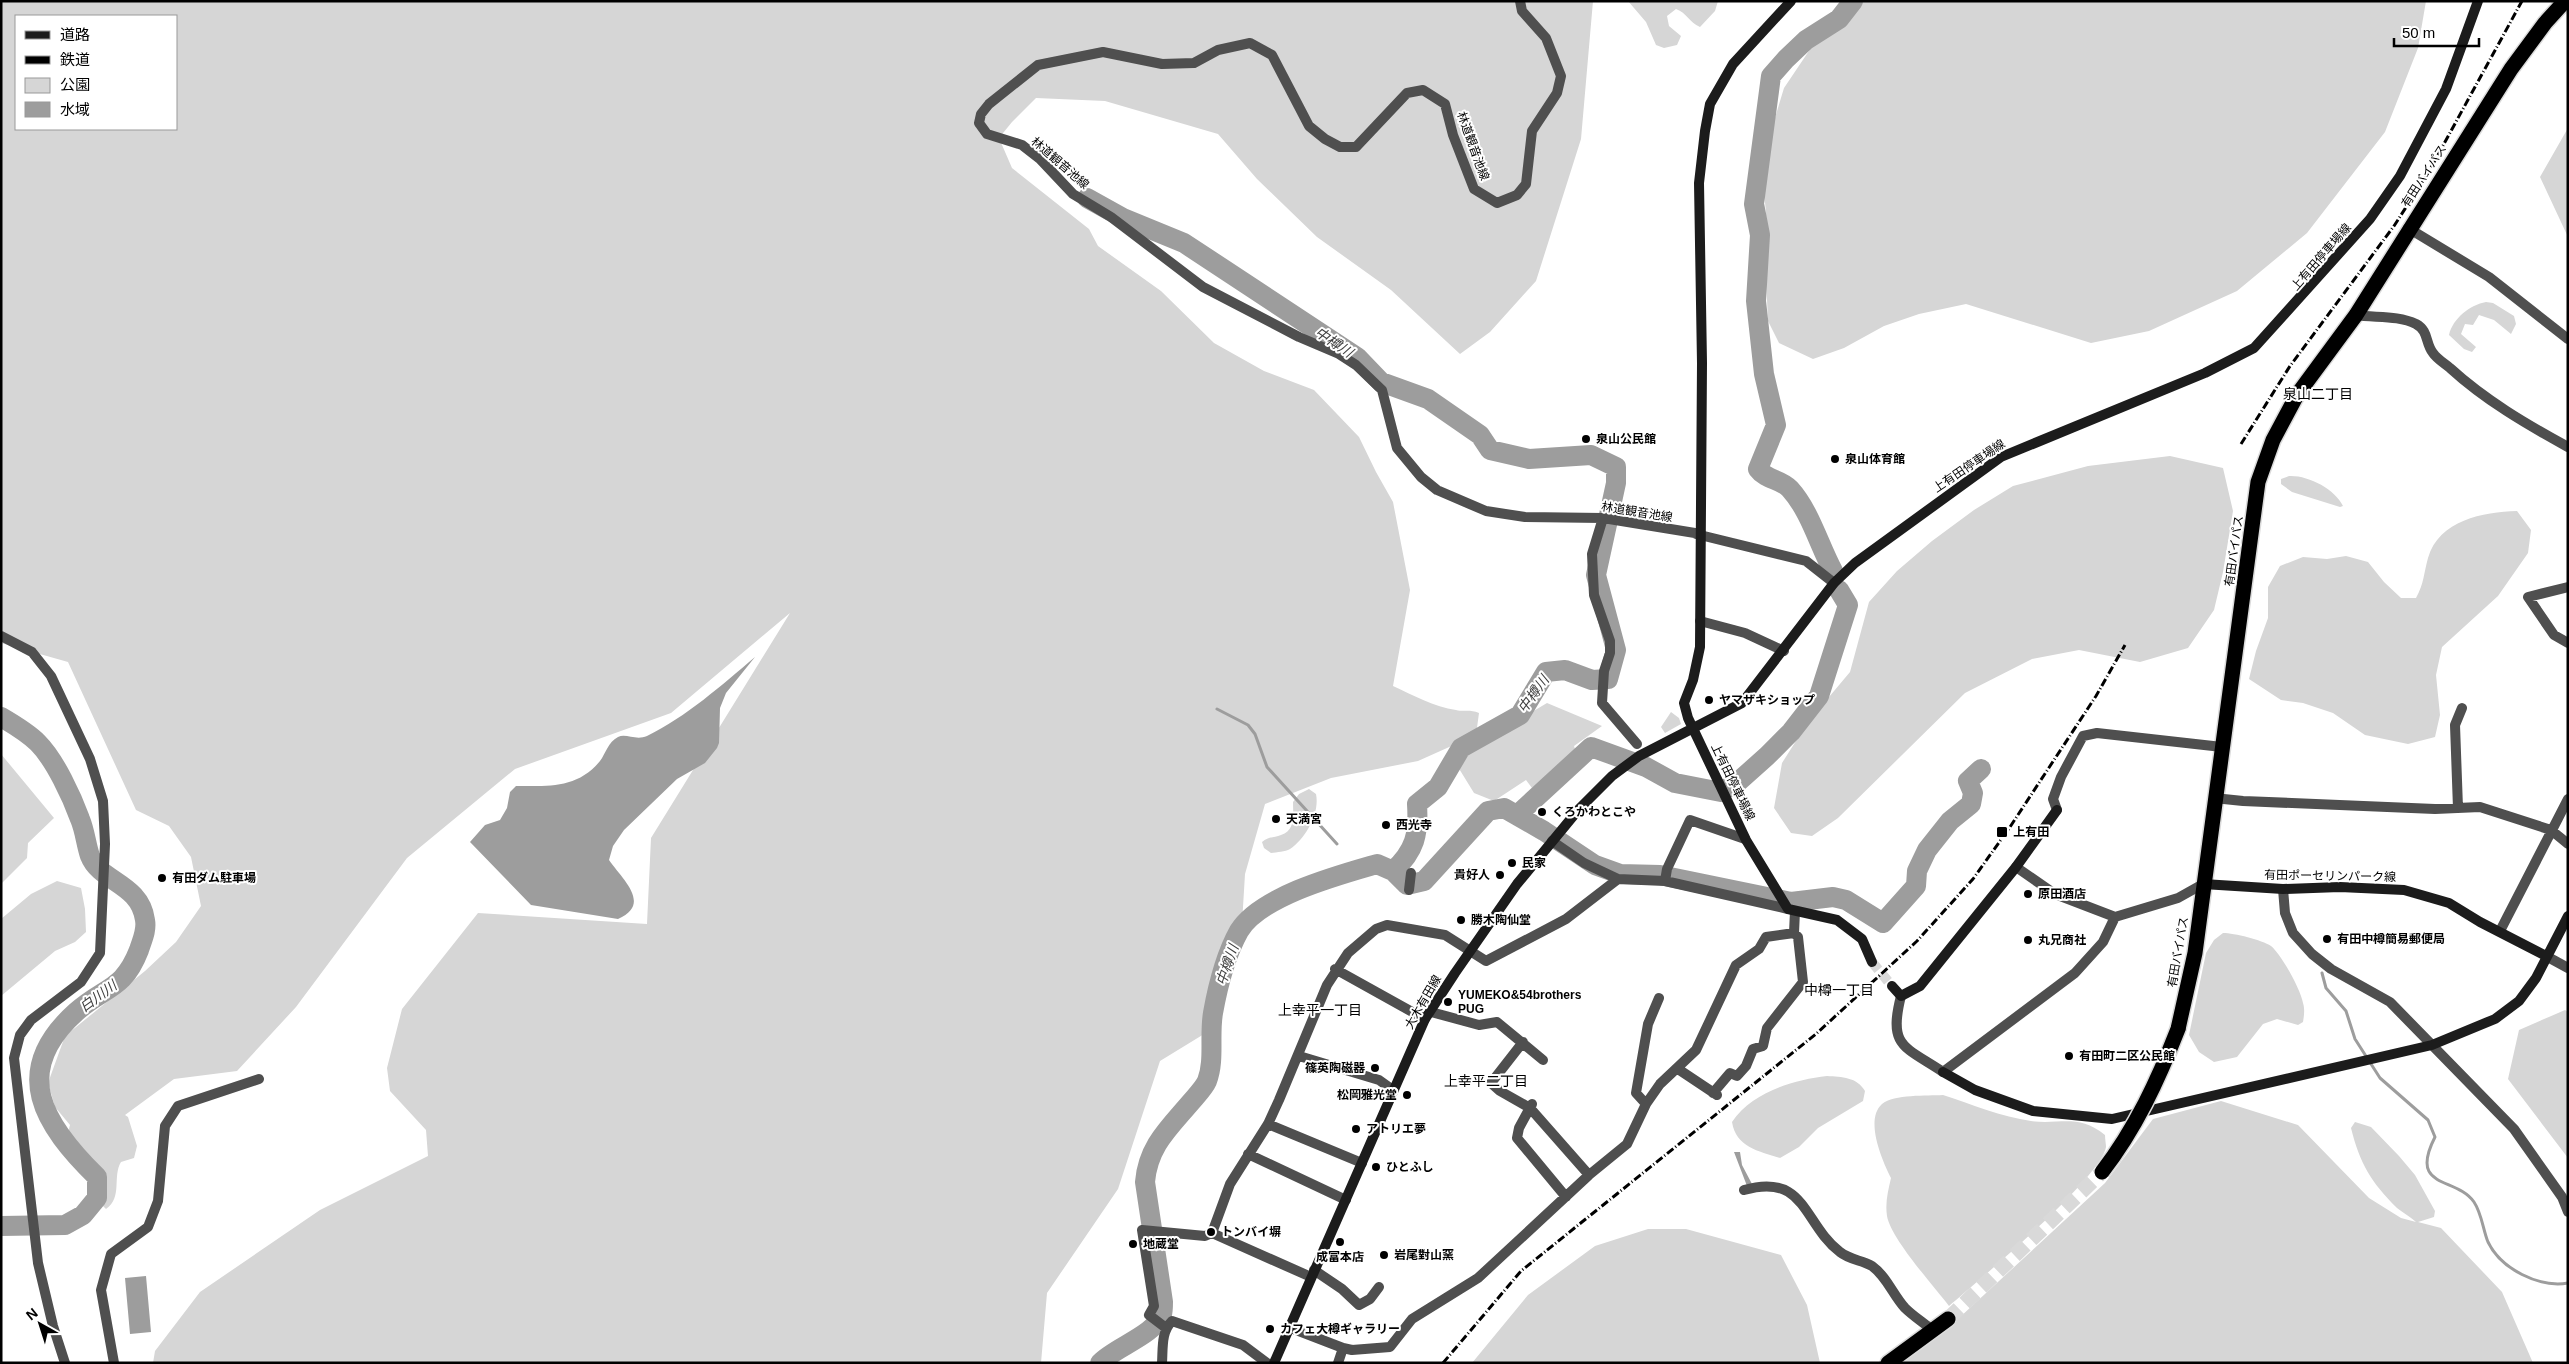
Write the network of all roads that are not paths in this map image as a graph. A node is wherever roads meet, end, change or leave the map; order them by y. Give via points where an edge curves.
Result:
1 (1520, 1) edge
2 (1791, 1) edge
3 (2478, 1) edge
4 (2565, 1) edge
5 (2408, 228) junction
6 (2356, 315) junction
7 (2568, 339) edge
8 (2568, 447) edge
9 (1603, 518) junction
10 (1701, 534) junction
11 (1834, 583) junction
12 (2568, 587) edge
13 (1700, 621) junction
14 (1, 636) edge
15 (2568, 643) edge
16 (1784, 651) junction
17 (2462, 708) dead end
18 (1693, 729) junction
19 (1637, 744) dead end
20 (2222, 747) junction
21 (2214, 798) junction
22 (2568, 799) edge
23 (2458, 808) junction
24 (2057, 810) joint
25 (2551, 830) junction
26 (1746, 839) junction
27 (1552, 841) junction
28 (2568, 844) edge
29 (2016, 867) junction
30 (1411, 873) dead end
31 (1618, 879) junction
32 (1665, 881) junction
33 (2203, 884) junction
34 (2283, 889) junction
35 (1409, 890) dead end
36 (1791, 910) junction
37 (2568, 916) edge
38 (2115, 918) junction
39 (2500, 931) junction
40 (1794, 933) junction
41 (1470, 951) junction
42 (2546, 956) junction
43 (1872, 962) tunnel mouth
44 (2568, 968) edge
45 (1336, 969) junction
46 (1892, 986) tunnel mouth
47 (1900, 996) junction
48 (1659, 998) dead end
49 (1428, 1015) junction
50 (1523, 1042) junction
51 (2432, 1045) junction
52 (1299, 1056) junction
53 (1543, 1060) dead end
54 (1678, 1069) junction
55 (1943, 1072) junction
56 (259, 1079) dead end
57 (1393, 1090) junction
58 (1646, 1104) junction
59 (1531, 1105) junction
60 (1268, 1124) junction
61 (1248, 1154) junction
62 (1362, 1163) junction
63 (2102, 1172) tunnel mouth
64 (1589, 1175) junction
65 (1744, 1190) dead end
66 (1566, 1197) junction
67 (1346, 1200) junction
68 (2568, 1212) edge
69 (1212, 1232) junction
70 (1313, 1274) junction
71 (1379, 1287) dead end
72 (1948, 1319) tunnel mouth
73 (1164, 1326) junction
74 (1291, 1328) junction
75 (1932, 1330) junction
76 (1343, 1348) junction
77 (65, 1363) edge
78 (114, 1363) edge
79 (1162, 1363) edge
80 (1268, 1363) edge
81 (1274, 1363) edge
82 (1338, 1363) edge
83 (1888, 1363) edge

1 - 9 street, 林道観音池線 via 1522,12 1546,38 1561,76 1557,93 1532,131 1526,184 1516,194 1497,203 1474,189 1445,104 1423,90 1407,92 1366,139 1356,147 1340,147 1309,126 1272,55 1250,43 1218,50 1194,63 1162,64 1103,52 1038,65 989,104 979,123 987,134 1022,146 1073,194 1111,217 1203,286 1356,365 1382,390 1397,448 1436,490 1486,511 1525,517
2 - 10 main road via 1733,64 1710,104 1705,131 1699,183
3 - 11 main road, 上有田停車場線 via 2446,89 2400,176 2370,219 2254,348 2205,373 2001,457 1855,563
4 - 5 highway, 有田バイパス via 2511,69
5 - 6 highway, 有田バイパス
5 - 7 street via 2489,277
6 - 8 street via 2396,318 2417,324 2426,333 2431,352 2467,384 2513,416
6 - 20 highway, 有田バイパス via 2297,395 2273,440 2258,482
9 - 10 street, 林道観音池線
9 - 10 street
9 - 19 street via 1592,554 1594,595 1610,641 1602,703
10 - 11 street via 1806,561
10 - 13 main road
11 - 16 main road, 上有田停車場線
12 - 15 street via 2528,597 2554,635
13 - 16 street via 1745,633
13 - 18 main road via 1700,647 1684,703
14 - 77 street via 32,652 52,676 90,759 103,801 105,844 100,953 81,982 31,1020 20,1035 14,1058 38,1263
16 - 18 main road, 上有田停車場線 via 1742,704
17 - 23 street via 2455,725
18 - 26 main road, 上有田停車場線
18 - 27 main road, 大木有田線 via 1640,756 1612,776
20 - 21 highway, 有田バイパス
20 - 24 street via 2097,733 2083,736 2061,777 2054,798
21 - 23 street
21 - 33 highway, 有田バイパス
22 - 25 street
23 - 25 street via 2480,807
24 - 29 main road
25 - 28 street
25 - 39 street
26 - 32 street via 1690,820
26 - 36 main road, 上有田停車場線
27 - 31 street via 1584,863
27 - 41 main road, 大木有田線
29 - 38 street via 2056,894
29 - 47 main road via 1920,986
30 - 35 street
31 - 32 street
31 - 41 street via 1566,919 1486,961
32 - 36 street
33 - 34 main road, 有田ポーセリンパーク線
33 - 38 street via 2178,898
33 - 63 highway, 有田バイパス, bridge via 2195,953 2178,1029 2145,1105 2122,1147
34 - 39 main road, 有田ポーセリンパーク線 via 2404,890 2450,903
34 - 51 street via 2285,913 2293,933 2312,954 2348,980 2390,1002
36 - 40 street
36 - 43 main road via 1837,920 1862,939
37 - 42 main road
38 - 55 street via 2103,942 2075,973
39 - 42 main road, 有田ポーセリンパーク線
40 - 54 street via 1766,937 1759,949 1736,965 1696,1050
40 - 54 street via 1798,937 1803,982 1767,1028 1763,1046 1749,1049 1746,1066 1737,1076 1730,1072 1715,1094
41 - 45 street via 1445,935 1387,925 1376,929 1348,953
41 - 49 main road, 大木有田線
42 - 44 street
42 - 51 main road via 2536,978 2506,1012
45 - 49 street
45 - 52 street via 1318,1002
46 - 47 main road
47 - 55 street via 1895,1030 1900,1041
48 - 58 street via 1648,1024 1636,1093
49 - 50 street via 1479,1025 1497,1022
49 - 57 main road, 大木有田線
50 - 53 street
50 - 59 street via 1491,1083 1500,1091
51 - 55 main road via 2112,1119 2032,1111 1975,1090
51 - 68 street via 2514,1129 2562,1197
52 - 57 street via 1379,1080
52 - 60 street
54 - 58 street via 1660,1084
56 - 78 street via 178,1106 165,1126 158,1201 148,1227 111,1254 101,1290
57 - 62 main road, 大木有田線
58 - 64 street via 1627,1144
59 - 64 street
59 - 66 street via 1517,1138
60 - 61 street
60 - 62 street
61 - 67 street
61 - 69 street via 1226,1193
62 - 67 main road, 大木有田線
64 - 66 street
65 - 75 street via 1763,1184 1794,1195 1840,1252 1872,1267 1888,1282 1906,1308
66 - 76 street via 1478,1278 1412,1319 1390,1347
67 - 70 main road, 大木有田線
69 - 70 street
69 - 73 street via 1206,1236 1143,1230 1154,1306 1149,1316
70 - 71 street via 1342,1289 1359,1305 1370,1299
70 - 74 main road, 大木有田線
72 - 75 highway
73 - 79 street
73 - 80 street via 1172,1321 1202,1330 1242,1345
74 - 76 street
74 - 81 main road, 大木有田線
75 - 83 highway
76 - 82 street

